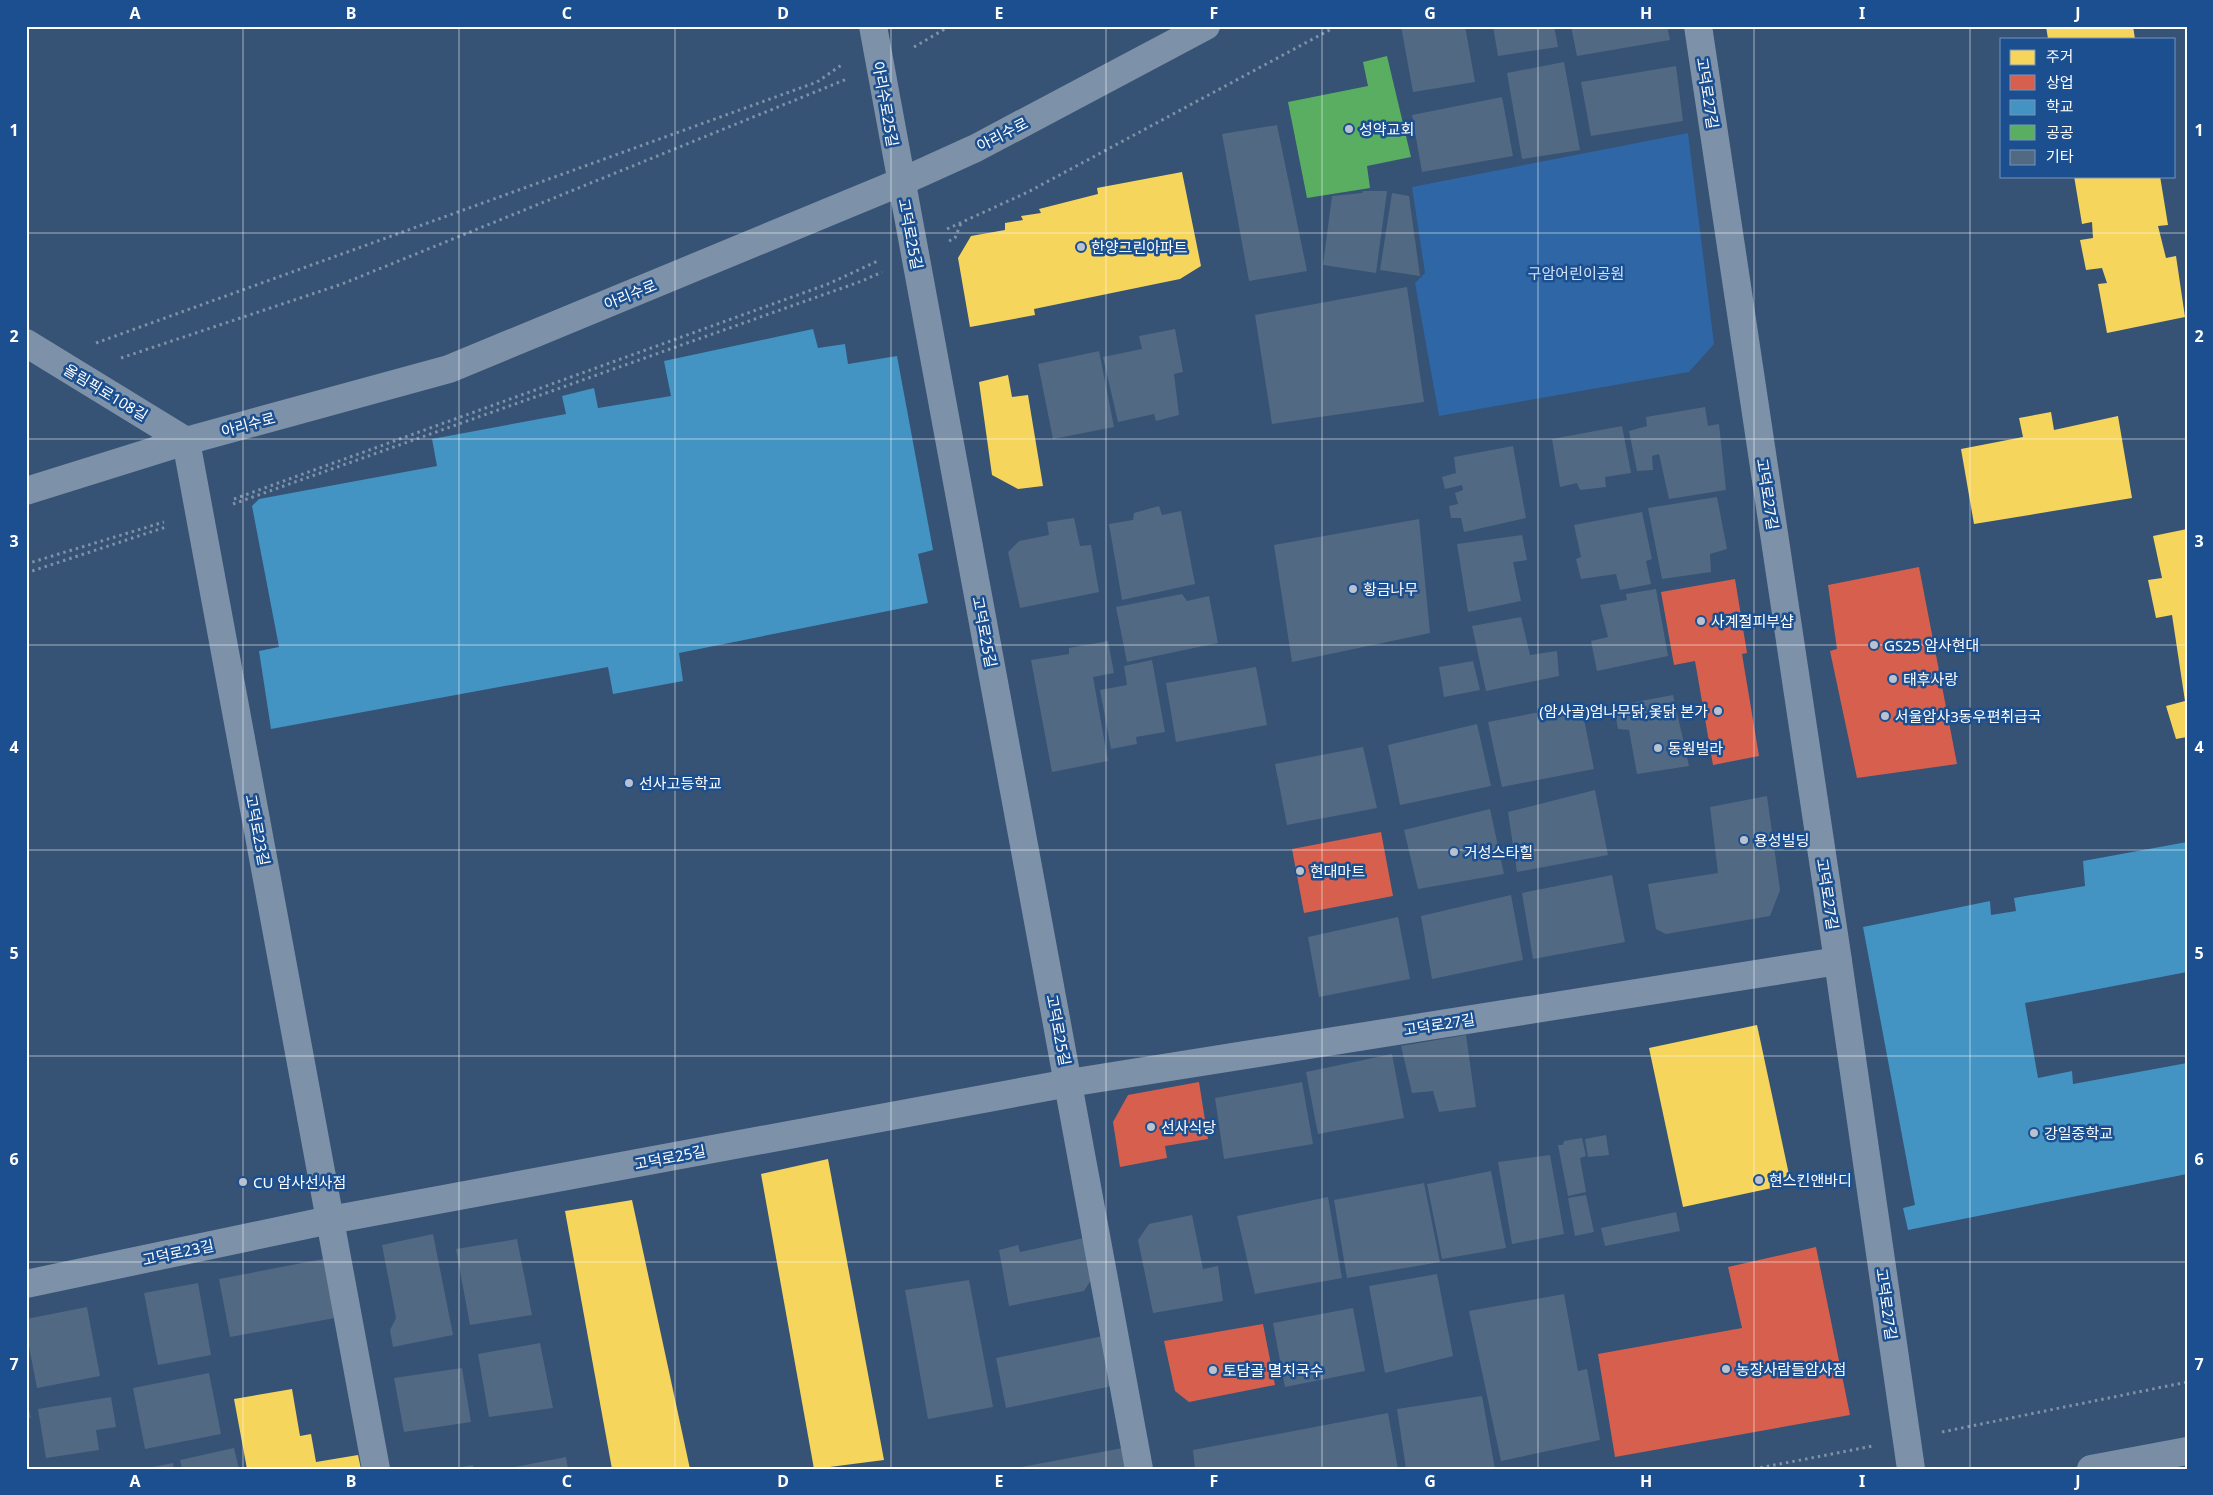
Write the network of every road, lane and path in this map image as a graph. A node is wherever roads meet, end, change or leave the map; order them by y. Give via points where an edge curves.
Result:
1 (950, 26) edge
2 (1206, 26) edge
3 (1337, 26) edge
4 (1698, 26) edge
5 (876, 44) edge
6 (901, 182) junction
7 (961, 223) junction
8 (914, 251) junction
9 (26, 344) edge
10 (93, 344) dead end
11 (75, 373) junction
12 (186, 441) junction
13 (26, 491) edge
14 (199, 514) junction
15 (26, 564) edge
16 (26, 573) edge
17 (1838, 962) junction
18 (1069, 1082) junction
19 (330, 1220) junction
20 (26, 1284) edge
21 (2187, 1382) edge
22 (1906, 1440) junction
23 (2187, 1451) edge
24 (376, 1469) edge
25 (1139, 1469) edge
26 (1754, 1469) edge
27 (1911, 1469) edge
28 (2091, 1469) edge

1 - 5 path
2 - 6 street, 아리수로 via 976,148
3 - 7 path via 1036,188
4 - 17 street, 고덕로27길
5 - 6 street, 아리수로25길
5 - 10 path via 817,82
5 - 11 path via 342,284
6 - 8 street, 고덕로25길
6 - 12 street, 아리수로 via 449,369
7 - 8 path
7 - 8 path via 955,238
8 - 14 path
8 - 14 path via 862,281
8 - 18 street, 고덕로25길
9 - 11 street, 올림픽로108길
11 - 12 street, 올림픽로108길
12 - 13 street, 아리수로
12 - 14 street, 고덕로23길
14 - 15 path
14 - 16 path
14 - 19 street, 고덕로23길
17 - 18 street, 고덕로27길
17 - 22 street, 고덕로27길
18 - 19 street, 고덕로25길
18 - 25 street, 고덕로25길
19 - 20 street, 고덕로23길
19 - 24 street, 고덕로23길
21 - 22 path
22 - 26 path
22 - 27 street, 고덕로27길
23 - 28 main road

